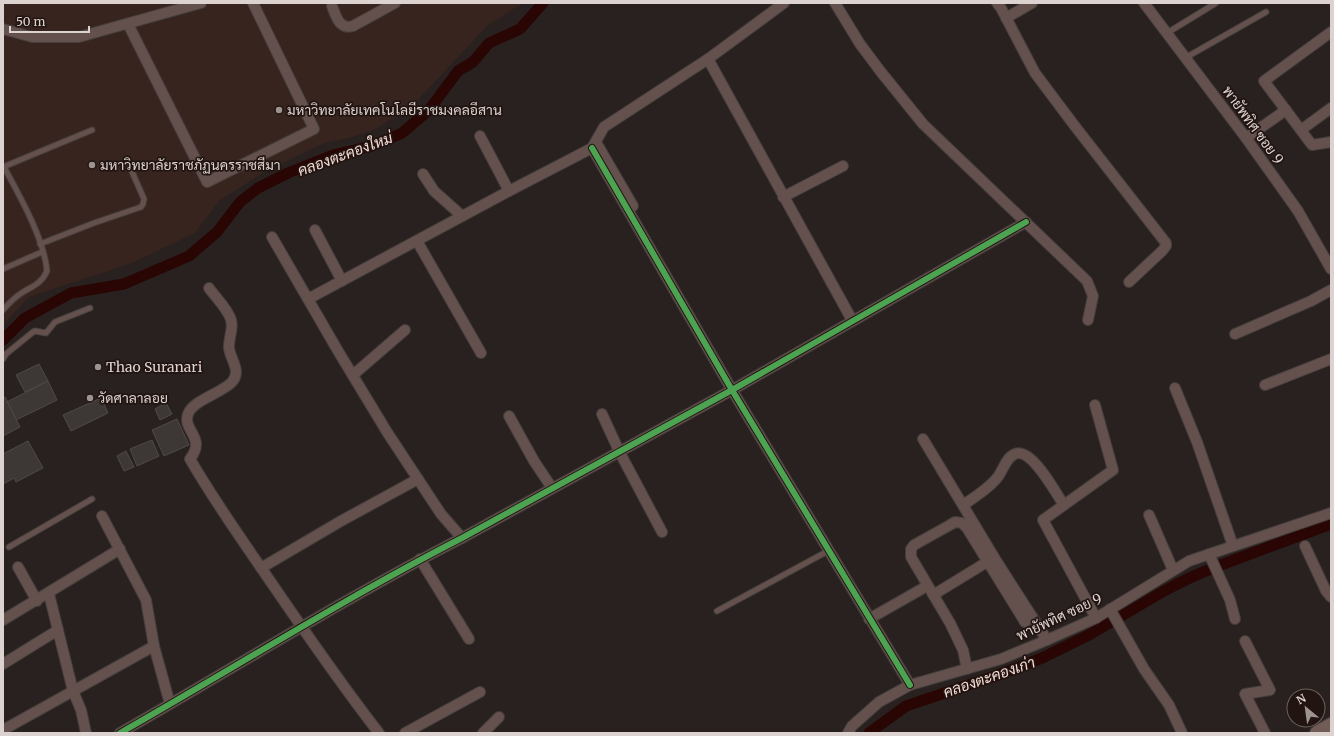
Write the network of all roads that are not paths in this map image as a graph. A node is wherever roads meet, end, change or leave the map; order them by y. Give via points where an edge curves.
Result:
1 (201, 3) edge
2 (253, 3) edge
3 (395, 3) edge
4 (784, 3) edge
5 (835, 3) edge
6 (997, 3) edge
7 (1032, 3) edge
8 (1144, 3) edge
9 (1216, 3) edge
10 (332, 6) dead end
11 (1266, 12) dead end
12 (1006, 18) junction
13 (128, 24) junction
14 (3, 29) edge
15 (1331, 32) edge
16 (1167, 33) junction
17 (708, 58) junction
18 (1185, 58) junction
19 (1331, 108) edge
20 (1286, 110) junction
21 (92, 130) dead end
22 (1301, 130) junction
23 (480, 136) dead end
24 (1246, 138) junction
25 (1331, 142) edge
26 (594, 145) junction
27 (129, 165) dead end
28 (843, 166) dead end
29 (3, 167) edge
30 (423, 174) dead end
31 (509, 191) junction
32 (783, 197) junction
33 (462, 216) junction
34 (1026, 222) junction
35 (315, 230) dead end
36 (272, 237) dead end
37 (417, 241) junction
38 (40, 244) junction
39 (42, 252) junction
40 (3, 269) edge
41 (1331, 269) edge
42 (342, 281) junction
43 (1129, 282) dead end
44 (209, 288) dead end
45 (1331, 290) edge
46 (308, 299) junction
47 (90, 308) dead end
48 (3, 310) edge
49 (852, 320) junction
50 (1088, 320) dead end
51 (405, 330) dead end
52 (1235, 334) dead end
53 (480, 353) dead end
54 (3, 359) edge
55 (1331, 359) edge
56 (353, 376) junction
57 (1265, 385) dead end
58 (734, 388) junction
59 (1175, 388) dead end
60 (1095, 405) dead end
61 (602, 414) dead end
62 (509, 416) dead end
63 (923, 439) dead end
64 (620, 451) junction
65 (418, 479) junction
66 (552, 488) junction
67 (92, 499) dead end
68 (963, 505) junction
69 (1064, 505) junction
70 (1331, 513) edge
71 (1148, 515) dead end
72 (102, 516) dead end
73 (662, 532) dead end
74 (462, 538) junction
75 (1233, 546) junction
76 (1305, 546) dead end
77 (9, 547) dead end
78 (120, 549) junction
79 (828, 551) junction
80 (1209, 554) junction
81 (420, 559) junction
82 (987, 562) junction
83 (18, 567) dead end
84 (261, 568) junction
85 (1173, 570) junction
86 (927, 586) junction
87 (49, 594) junction
88 (933, 595) junction
89 (1331, 596) edge
90 (37, 600) junction
91 (1110, 609) junction
92 (717, 610) dead end
93 (1096, 618) junction
94 (869, 619) junction
95 (1234, 619) dead end
96 (3, 620) edge
97 (1025, 622) dead end
98 (301, 626) junction
99 (58, 630) junction
100 (469, 639) dead end
101 (1047, 640) junction
102 (1245, 641) dead end
103 (154, 646) junction
104 (3, 664) edge
105 (967, 669) junction
106 (910, 686) junction
107 (73, 691) junction
108 (480, 692) dead end
109 (170, 704) junction
110 (499, 717) dead end
111 (1331, 725) edge
112 (3, 730) edge
113 (86, 733) edge
114 (120, 733) edge
115 (379, 733) edge
116 (405, 733) edge
117 (482, 733) edge
118 (848, 733) edge
119 (1182, 733) edge
120 (1265, 733) edge
121 (1317, 733) edge

1 - 13 street
2 - 13 street via 314,129 207,182
3 - 10 street via 348,27 339,22
4 - 17 street
5 - 34 street via 860,44 923,124
6 - 12 street
7 - 12 street
8 - 16 street, พายัพทิศ ซอย 9
9 - 16 lane
11 - 18 lane
12 - 43 street via 1035,73 1166,243 1162,251
13 - 14 street via 79,38 32,37
15 - 20 street via 1264,81
16 - 18 street, พายัพทิศ ซอย 9
17 - 26 street via 604,127
17 - 32 street
18 - 24 street, พายัพทิศ ซอย 9
19 - 22 street
20 - 22 street
20 - 24 street
21 - 29 lane
22 - 25 street via 1312,145
23 - 31 street
24 - 41 street, พายัพทิศ ซอย 9 via 1298,211
26 - 31 street
26 - 58 street
27 - 38 lane via 144,199 141,207
28 - 32 street
29 - 38 lane via 28,213
30 - 33 street via 434,191
31 - 33 street
32 - 49 street
33 - 37 street
34 - 49 street
34 - 50 street via 1087,281 1093,296
35 - 42 street
36 - 46 street
37 - 42 street
37 - 53 street
38 - 39 lane
39 - 40 lane
39 - 48 lane via 47,271 42,280
42 - 46 street
44 - 84 street via 232,321 229,348 236,375 230,384 201,401 189,412 188,420 197,445 190,458 209,492
45 - 52 street
46 - 56 street
47 - 54 lane via 55,322 46,333 33,332
49 - 58 street
51 - 56 street
55 - 57 street
56 - 65 street
58 - 64 street
58 - 79 street
59 - 75 street via 1197,442
60 - 69 street via 1113,470
61 - 64 street
62 - 66 street
63 - 68 street
64 - 66 street
64 - 73 street
65 - 74 street via 441,514
65 - 84 street
66 - 74 street
67 - 77 lane
68 - 69 street via 991,484 1012,456 1018,453 1032,460 1040,469
68 - 101 street
69 - 93 street via 1043,520
70 - 75 street, พายัพทิศ ซอย 9
71 - 85 street
72 - 78 street
74 - 81 street
75 - 80 street, พายัพทิศ ซอย 9
76 - 89 street via 1326,591
78 - 87 street
78 - 103 street via 146,600
79 - 92 lane
79 - 94 street
80 - 85 street, พายัพทิศ ซอย 9
80 - 95 street via 1230,600
81 - 98 street
81 - 100 street
82 - 86 street via 967,528 962,522 955,522 911,549 911,557
82 - 88 street
82 - 97 street
83 - 90 street
84 - 98 street
85 - 91 street, พายัพทิศ ซอย 9
86 - 88 street
86 - 94 street
87 - 90 street
87 - 99 street
88 - 105 street via 963,650
90 - 96 street
91 - 93 street, พายัพทิศ ซอย 9
91 - 119 street via 1144,669 1169,706
93 - 101 street, พายัพทิศ ซอย 9
94 - 106 street
98 - 109 street
98 - 115 street via 342,686
99 - 104 street
99 - 107 street
101 - 105 street, พายัพทิศ ซอย 9 via 1001,659
102 - 120 street via 1270,690 1245,694
103 - 107 street
103 - 109 street
105 - 106 street, พายัพทิศ ซอย 9
106 - 118 street, พายัพทิศ ซอย 9 via 879,702 852,726
107 - 112 street
107 - 113 street via 81,710
108 - 116 street
109 - 114 street
110 - 117 street
111 - 121 street

